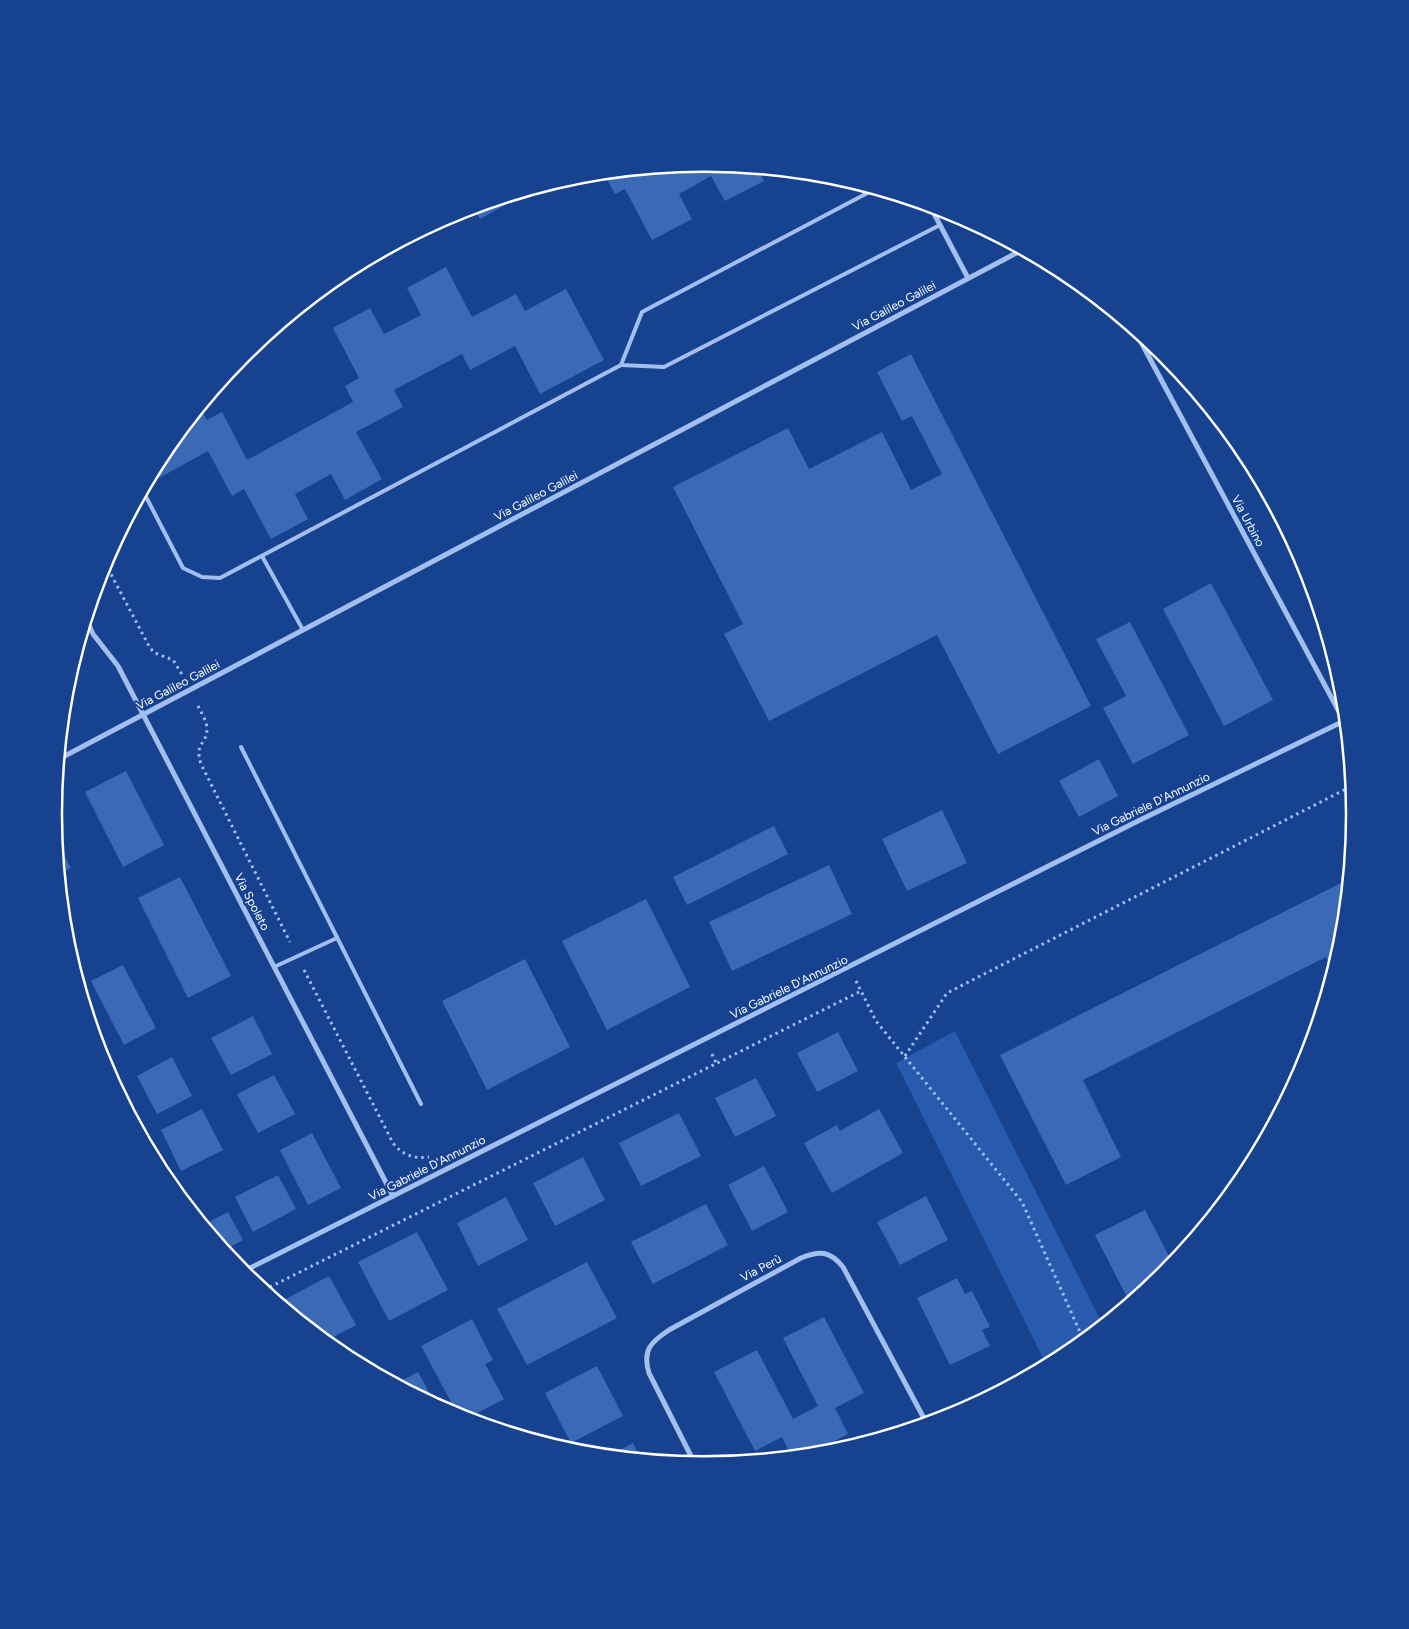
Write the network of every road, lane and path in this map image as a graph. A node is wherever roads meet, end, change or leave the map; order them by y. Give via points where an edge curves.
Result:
1 (868, 193) edge
2 (935, 216) edge
3 (940, 225) junction
4 (1015, 253) edge
5 (968, 278) junction
6 (1144, 347) edge
7 (621, 365) junction
8 (147, 498) edge
9 (262, 556) junction
10 (110, 572) edge
11 (90, 629) edge
12 (303, 630) junction
13 (190, 690) junction
14 (1337, 706) edge
15 (144, 714) junction
16 (1340, 724) edge
17 (241, 746) dead end
18 (66, 755) edge
19 (1345, 790) edge
20 (336, 938) junction
21 (297, 956) junction
22 (274, 967) junction
23 (850, 968) junction
24 (861, 991) junction
25 (905, 1056) junction
26 (421, 1104) dead end
27 (437, 1154) dead end
28 (393, 1196) junction
29 (251, 1268) edge
30 (270, 1287) edge
31 (1081, 1334) edge
32 (924, 1418) edge
33 (691, 1456) edge

1 - 7 lane via 642,312
2 - 3 street
3 - 5 street
3 - 7 lane via 664,367
4 - 5 street, Via Galileo Galilei
5 - 12 street, Via Galileo Galilei
6 - 14 street, Via Urbino
7 - 9 lane
8 - 9 lane via 183,568 202,577 220,578
9 - 12 lane
10 - 13 path via 150,648 177,664
11 - 15 street, Via Spoleto via 118,666
12 - 13 street, Via Galileo Galilei
13 - 15 street, Via Galileo Galilei
13 - 21 path via 207,728 199,748 202,764
15 - 18 street, Via Galileo Galilei
15 - 22 street, Via Spoleto
16 - 23 street, Via Gabriele D'Annunzio via 1138,821
17 - 20 lane
19 - 25 path via 947,993
20 - 21 lane
20 - 26 lane
21 - 22 lane
21 - 27 path via 393,1143 399,1151 416,1158
22 - 28 street, Via Spoleto
23 - 24 path
23 - 28 street, Via Gabriele D'Annunzio
24 - 25 path via 876,1021
24 - 30 path
25 - 31 path via 1022,1202
28 - 29 street, Via Gabriele D'Annunzio
32 - 33 street, Via Perù via 843,1267 836,1258 817,1253 801,1258 669,1330 650,1345 646,1359 649,1373

